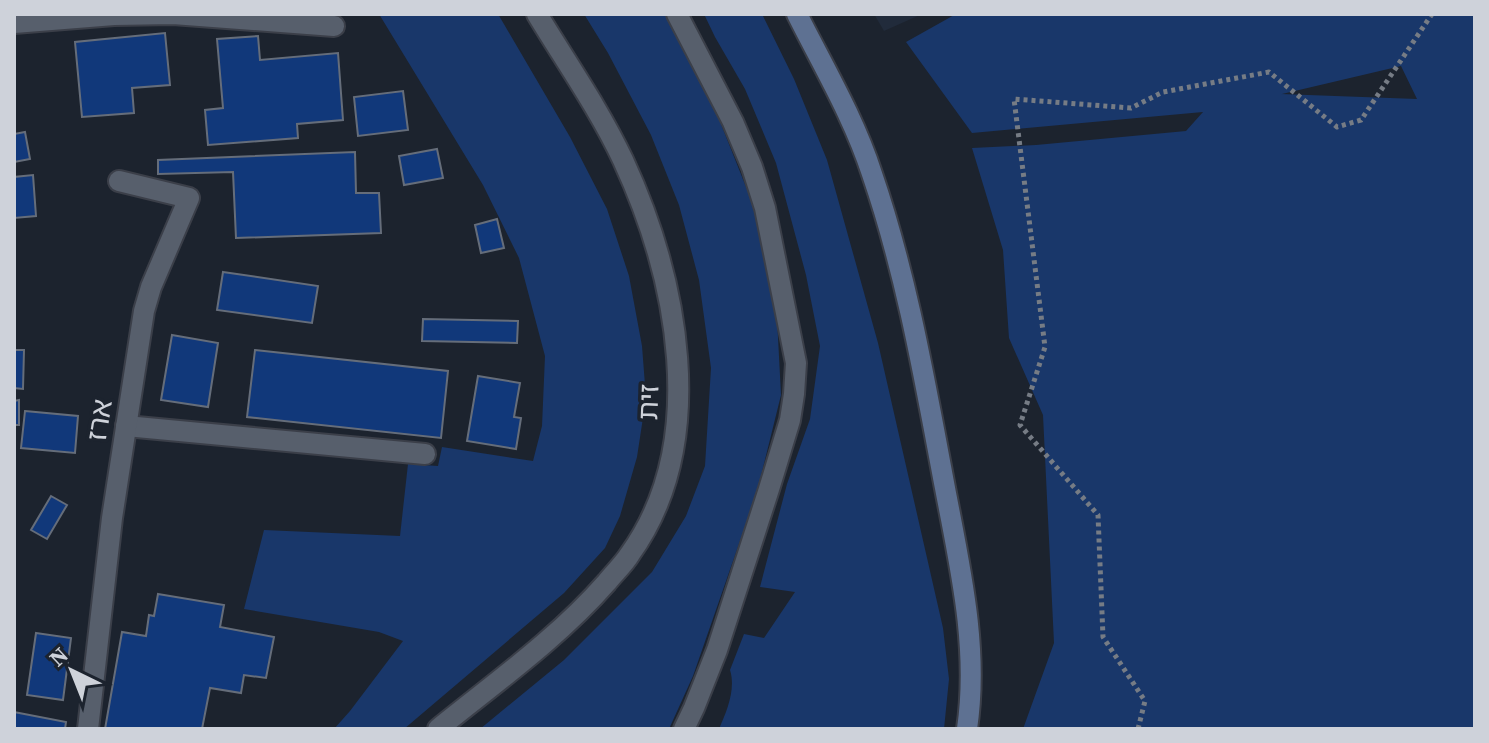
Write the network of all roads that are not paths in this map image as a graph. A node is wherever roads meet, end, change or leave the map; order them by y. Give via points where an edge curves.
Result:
1 (537, 14) edge
2 (677, 14) edge
3 (797, 14) edge
4 (14, 23) edge
5 (334, 26) dead end
6 (119, 181) dead end
7 (126, 426) junction
8 (425, 454) dead end
9 (88, 729) edge
10 (438, 729) edge
11 (684, 729) edge
12 (967, 729) edge

1 - 10 street, זית via 593,104 646,213 675,336 678,401 673,456 658,505 631,554 553,637
2 - 11 street via 752,167 796,363 790,420 769,489 717,650
3 - 12 main road via 845,110 893,239 968,623 972,682
4 - 5 street via 173,14
6 - 7 street, ארז via 189,198 144,311
7 - 8 street
7 - 9 street, ארז

